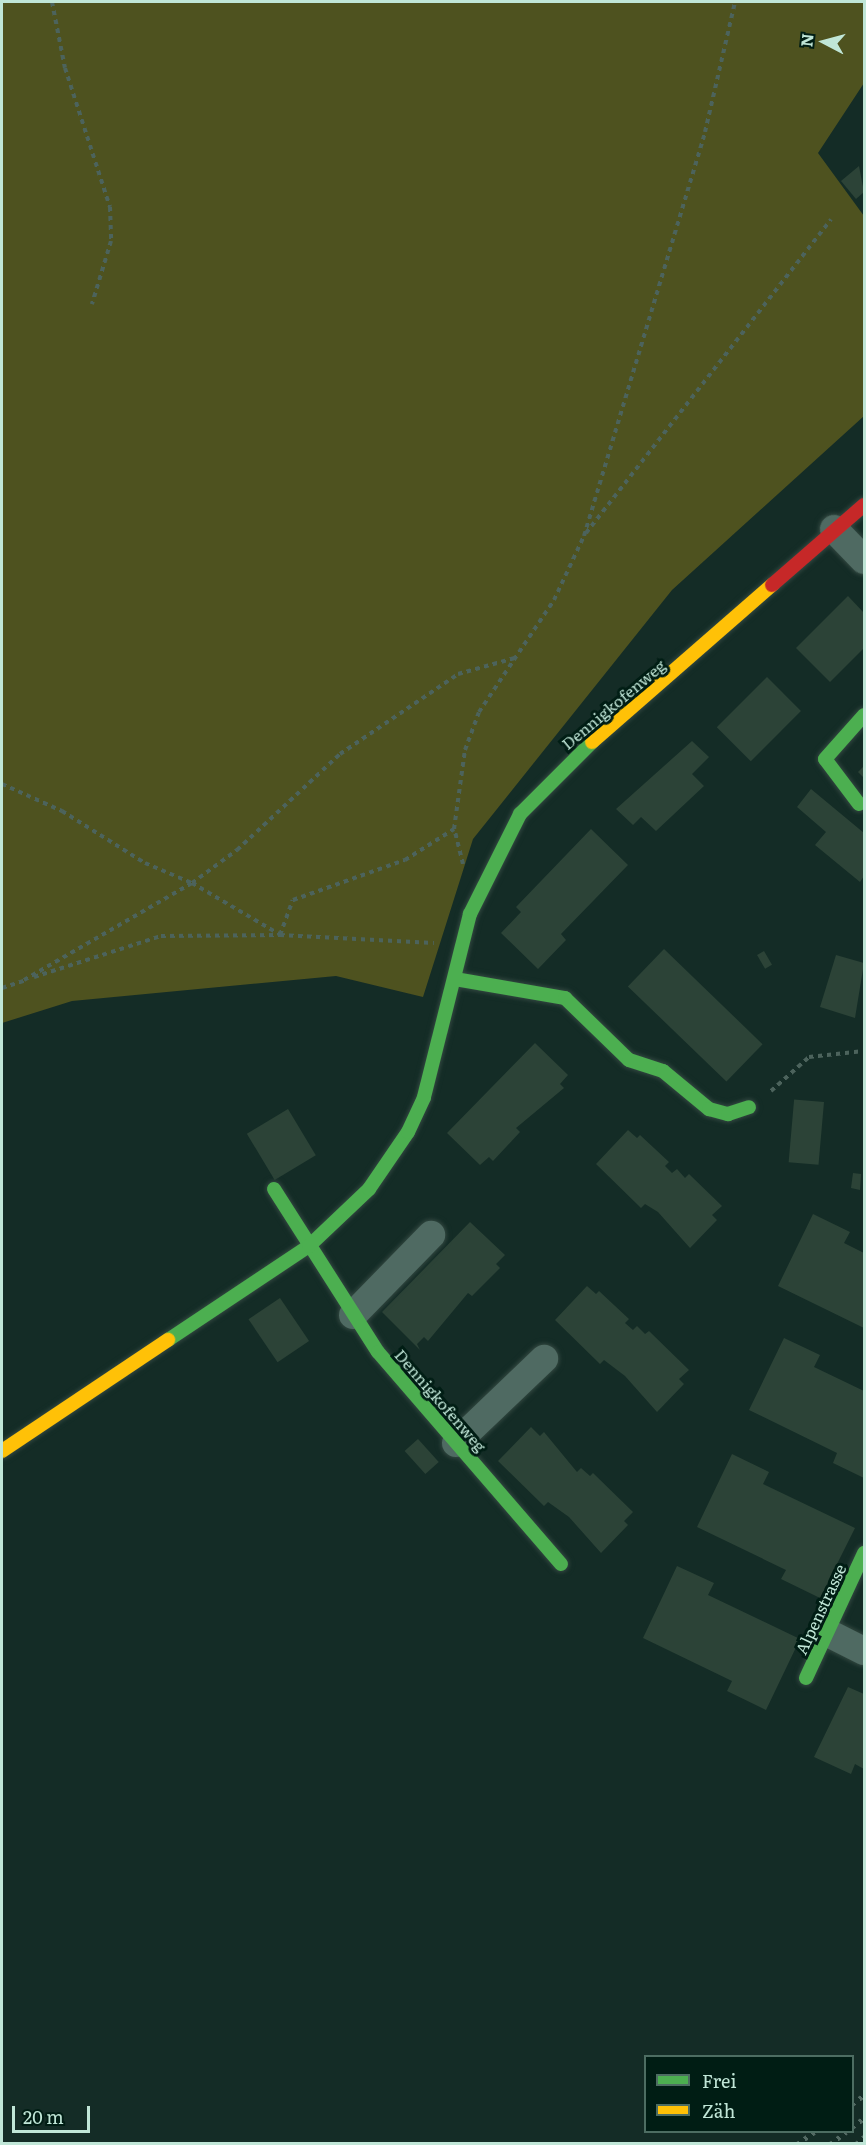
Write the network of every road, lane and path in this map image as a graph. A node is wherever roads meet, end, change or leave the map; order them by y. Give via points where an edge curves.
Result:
1 (52, 2) edge
2 (735, 2) edge
3 (831, 219) dead end
4 (92, 304) dead end
5 (864, 505) edge
6 (834, 528) junction
7 (584, 536) junction
8 (864, 560) edge
9 (515, 658) junction
10 (864, 716) edge
11 (2, 784) edge
12 (859, 804) dead end
13 (192, 883) junction
14 (280, 935) junction
15 (461, 944) junction
16 (454, 979) junction
17 (24, 980) junction
18 (2, 988) edge
19 (864, 1051) edge
20 (749, 1107) joint
21 (274, 1189) dead end
22 (431, 1235) dead end
23 (309, 1246) junction
24 (353, 1315) junction
25 (544, 1359) dead end
26 (456, 1443) junction
27 (2, 1451) edge
28 (864, 1553) edge
29 (561, 1564) dead end
30 (828, 1633) junction
31 (864, 1651) edge
32 (806, 1678) dead end

1 - 4 path via 65,69 110,207 111,241
2 - 7 path via 705,132
3 - 7 path
5 - 6 street, Dennigkofenweg
6 - 8 street
6 - 15 street, Dennigkofenweg via 532,798 480,886
7 - 9 path via 554,600
9 - 13 path via 458,674 340,754 237,850
9 - 14 path via 475,722 458,784 454,829 405,860 293,900
10 - 12 street via 825,759
11 - 13 path via 62,811 145,863
13 - 14 path
13 - 17 path
14 - 15 path
14 - 17 path via 161,936
15 - 16 street, Dennigkofenweg
16 - 20 street via 565,998 629,1060 663,1071 709,1109 728,1114
16 - 23 street, Dennigkofenweg via 432,1072 408,1132 369,1190
17 - 18 path
19 - 20 path via 809,1057
21 - 23 street
22 - 24 street
23 - 24 street, Dennigkofenweg
23 - 27 street, Dennigkofenweg
24 - 26 street, Dennigkofenweg
25 - 26 street
26 - 29 street, Dennigkofenweg
28 - 30 street, Alpenstrasse
30 - 31 street
30 - 32 street, Alpenstrasse

